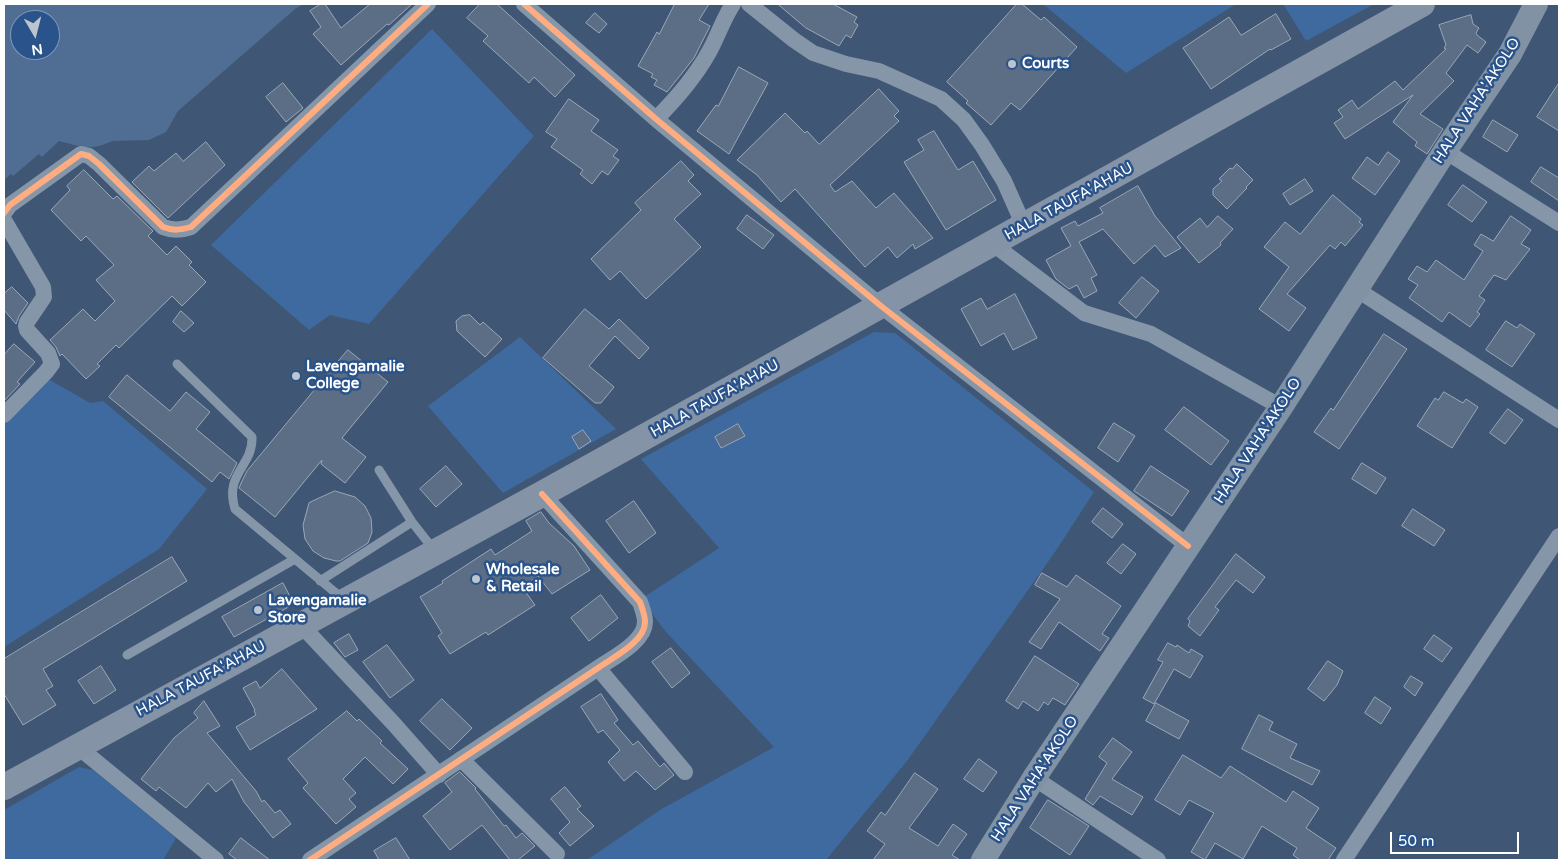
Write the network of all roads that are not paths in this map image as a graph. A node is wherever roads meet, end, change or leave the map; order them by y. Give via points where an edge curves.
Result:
1 (428, 4) edge
2 (524, 4) edge
3 (733, 4) edge
4 (750, 4) edge
5 (1422, 4) edge
6 (1530, 9) edge
7 (656, 120) junction
8 (1445, 151) junction
9 (4, 213) edge
10 (4, 220) edge
11 (1559, 223) edge
12 (1024, 226) junction
13 (993, 244) junction
14 (1356, 289) junction
15 (881, 306) junction
16 (177, 364) dead end
17 (1281, 407) junction
18 (4, 415) edge
19 (1559, 420) edge
20 (379, 470) dead end
21 (542, 494) junction
22 (412, 522) junction
23 (1559, 536) edge
24 (1188, 546) junction
25 (436, 552) junction
26 (295, 559) junction
27 (320, 581) junction
28 (345, 601) junction
29 (301, 625) junction
30 (127, 656) dead end
31 (598, 668) junction
32 (77, 746) junction
33 (461, 759) junction
34 (686, 772) dead end
35 (438, 775) junction
36 (1034, 778) junction
37 (4, 787) edge
38 (557, 854) dead end
39 (216, 860) edge
40 (310, 860) edge
41 (983, 860) edge
42 (1158, 860) edge
43 (1344, 860) edge

1 - 9 street via 191,227 182,230 163,227 99,164 81,154 10,205
2 - 7 street
3 - 7 street via 709,52
4 - 12 street via 813,53 879,71 941,98 964,120 982,145 1004,180
5 - 12 main road, HALA TAUFA'AHAU
6 - 8 main road, HALA VAHA'AKOLO via 1510,54
7 - 15 street
8 - 11 street
8 - 14 main road, HALA VAHA'AKOLO
10 - 18 street via 43,287 44,297 26,326 48,353 52,364
12 - 13 main road, HALA TAUFA'AHAU
13 - 15 main road, HALA TAUFA'AHAU
13 - 17 street via 1084,313 1151,334
14 - 17 main road, HALA VAHA'AKOLO
14 - 19 street
15 - 21 main road, HALA TAUFA'AHAU
15 - 24 street
16 - 26 lane via 252,437 249,456 232,488 235,509
17 - 24 main road, HALA VAHA'AKOLO
20 - 22 lane
21 - 25 main road, HALA TAUFA'AHAU
21 - 31 street via 640,602 644,612 645,623 636,641
22 - 25 lane
22 - 27 lane
23 - 43 street
24 - 36 main road, HALA VAHA'AKOLO
25 - 28 main road, HALA TAUFA'AHAU
26 - 27 lane
26 - 30 lane
27 - 28 lane
28 - 29 main road, HALA TAUFA'AHAU
29 - 32 main road, HALA TAUFA'AHAU
29 - 35 street
31 - 33 street
31 - 34 street
32 - 37 main road, HALA TAUFA'AHAU
32 - 39 street
33 - 35 street
33 - 38 street
35 - 40 street
36 - 41 main road, HALA VAHA'AKOLO
36 - 42 street

